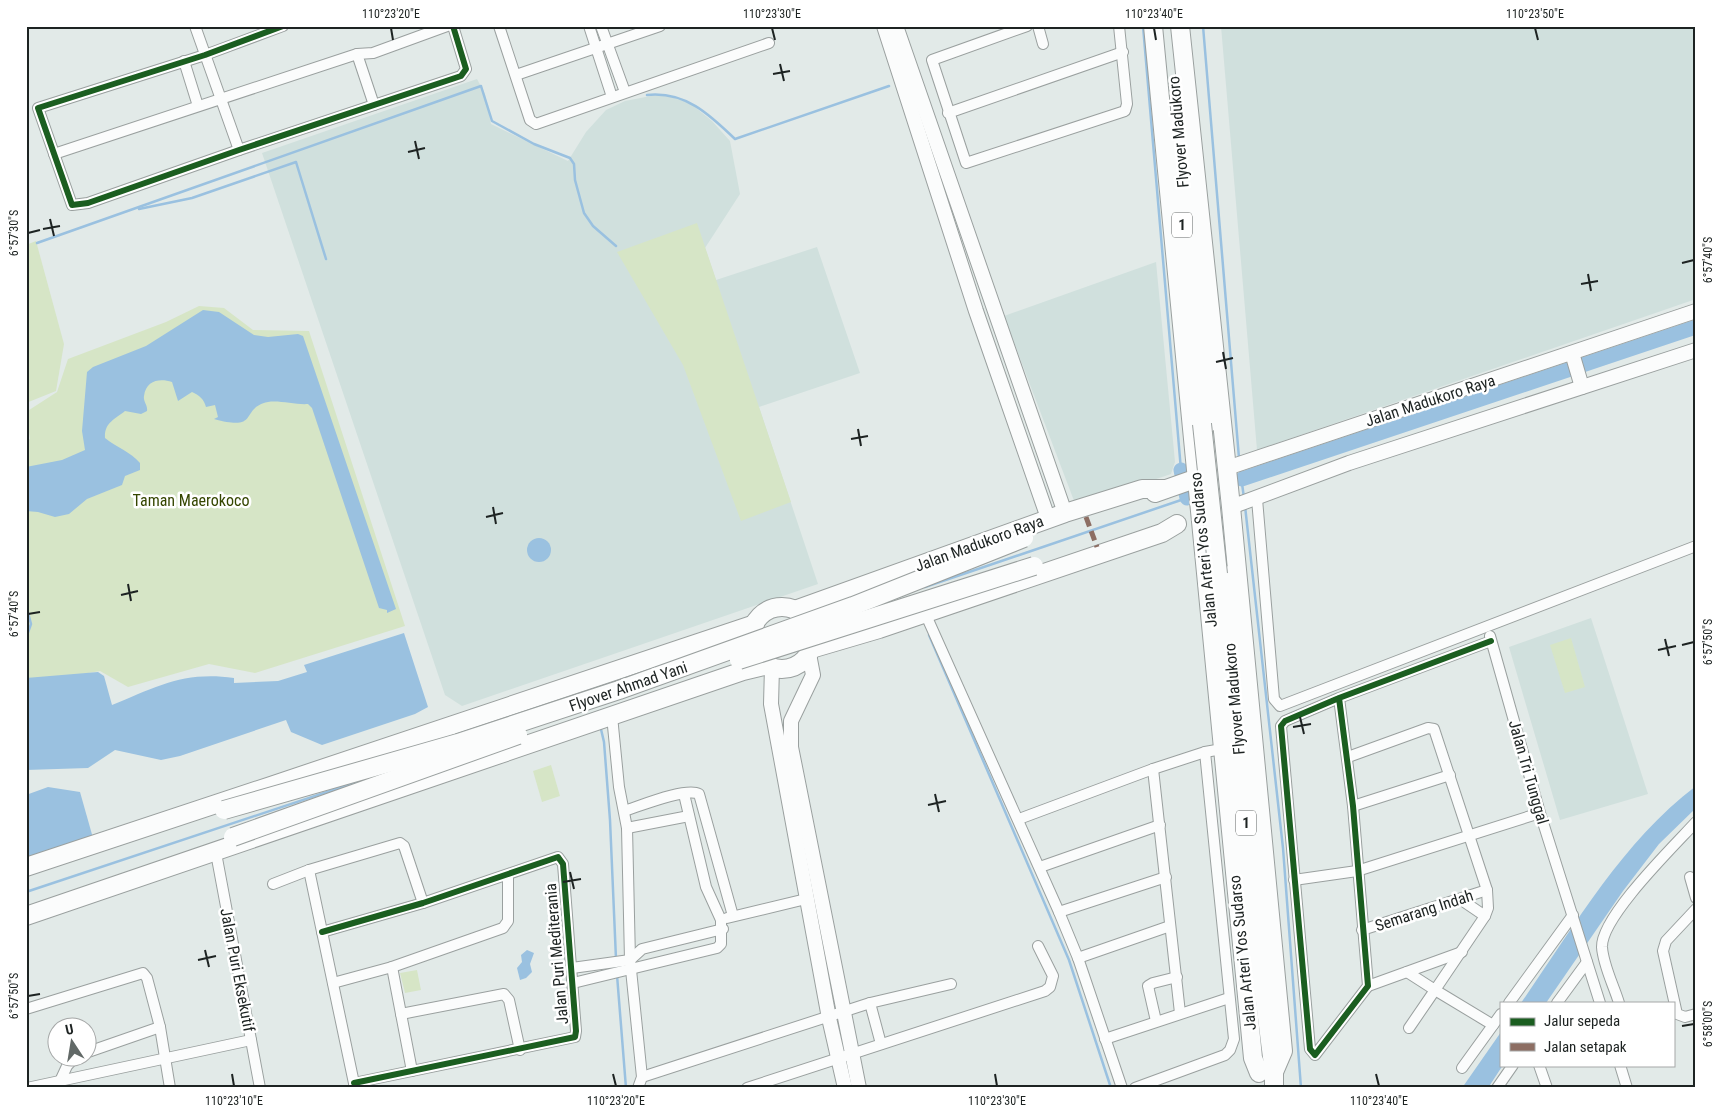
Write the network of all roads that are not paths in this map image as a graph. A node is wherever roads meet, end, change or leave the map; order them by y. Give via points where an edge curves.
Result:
1 (195, 26) edge
2 (283, 26) edge
3 (447, 26) edge
4 (453, 26) edge
5 (499, 26) edge
6 (589, 26) edge
7 (601, 26) edge
8 (660, 26) edge
9 (884, 26) edge
10 (896, 26) edge
11 (1027, 26) edge
12 (1038, 26) edge
13 (1119, 26) edge
14 (1153, 26) edge
15 (1164, 26) edge
16 (1169, 26) edge
17 (1180, 26) edge
18 (263, 30) edge
19 (607, 43) junction
20 (769, 43) dead end
21 (1043, 44) dead end
22 (596, 47) junction
23 (1122, 52) junction
24 (357, 54) junction
25 (204, 55) junction
26 (184, 61) junction
27 (516, 75) junction
28 (625, 92) junction
29 (612, 96) junction
30 (221, 98) junction
31 (374, 105) junction
32 (198, 106) junction
33 (948, 113) junction
34 (238, 150) junction
35 (54, 154) junction
36 (1696, 311) edge
37 (1696, 350) edge
38 (1573, 356) junction
39 (1581, 383) junction
40 (1205, 424) junction
41 (1232, 466) junction
42 (1196, 479) junction
43 (1167, 489) junction
44 (1246, 503) junction
45 (1065, 513) junction
46 (1200, 517) junction
47 (1048, 518) junction
48 (1177, 524) junction
49 (1024, 538) joint
50 (1696, 546) edge
51 (1034, 566) joint
52 (795, 610) junction
53 (919, 616) junction
54 (1488, 628) junction
55 (753, 632) junction
56 (1491, 641) junction
57 (811, 648) junction
58 (766, 663) junction
59 (604, 683) junction
60 (1339, 698) junction
61 (605, 716) junction
62 (454, 732) junction
63 (1222, 749) junction
64 (1204, 752) junction
65 (1348, 757) junction
66 (464, 761) junction
67 (1153, 769) junction
68 (1450, 775) junction
69 (684, 794) junction
70 (1353, 806) junction
71 (624, 811) junction
72 (1540, 813) junction
73 (689, 816) junction
74 (1019, 819) junction
75 (1696, 822) edge
76 (1160, 825) junction
77 (627, 828) junction
78 (1468, 835) junction
79 (712, 842) junction
80 (695, 847) junction
81 (216, 853) junction
82 (26, 867) edge
83 (1040, 867) junction
84 (309, 870) junction
85 (1357, 870) junction
86 (26, 875) edge
87 (508, 875) junction
88 (1166, 877) junction
89 (1690, 877) dead end
90 (1294, 880) junction
91 (273, 884) dead end
92 (1486, 890) junction
93 (1696, 898) edge
94 (806, 899) junction
95 (1460, 899) junction
96 (423, 903) junction
97 (26, 907) edge
98 (1696, 909) edge
99 (1059, 912) junction
100 (26, 916) edge
101 (733, 916) junction
102 (1485, 916) junction
103 (1574, 918) junction
104 (722, 925) junction
105 (1170, 926) junction
106 (1362, 930) junction
107 (322, 932) junction
108 (1038, 946) dead end
109 (1462, 952) junction
110 (1586, 957) junction
111 (1078, 958) junction
112 (631, 965) junction
113 (392, 967) junction
114 (572, 968) junction
115 (614, 968) junction
116 (1407, 972) junction
117 (1177, 977) junction
118 (333, 983) junction
119 (573, 983) junction
120 (951, 984) dead end
121 (1368, 986) junction
122 (1435, 990) junction
123 (1229, 998) junction
124 (1510, 1002) edge
125 (1558, 1002) edge
126 (1600, 1002) edge
127 (1619, 1002) edge
128 (870, 1004) junction
129 (26, 1009) edge
130 (1180, 1013) junction
131 (401, 1014) junction
132 (843, 1014) junction
133 (1696, 1014) edge
134 (1500, 1016) edge
135 (829, 1018) junction
136 (1156, 1021) junction
137 (1493, 1026) junction
138 (160, 1027) junction
139 (1408, 1028) dead end
140 (251, 1040) junction
141 (1105, 1040) junction
142 (881, 1044) junction
143 (98, 1049) edge
144 (520, 1050) junction
145 (852, 1054) junction
146 (838, 1058) junction
147 (166, 1059) junction
148 (67, 1066) edge
149 (1512, 1066) edge
150 (1539, 1066) edge
151 (1620, 1066) edge
152 (1462, 1068) dead end
153 (412, 1071) junction
154 (642, 1077) junction
155 (61, 1079) junction
156 (1267, 1080) edge
157 (354, 1085) edge
158 (27, 1088) edge
159 (170, 1088) edge
160 (260, 1088) edge
161 (638, 1088) edge
162 (747, 1088) edge
163 (844, 1088) edge
164 (859, 1088) edge
165 (1122, 1088) edge
166 (1135, 1088) edge
167 (1497, 1088) edge
168 (1547, 1088) edge
169 (1627, 1088) edge

1 - 25 street
2 - 18 street
3 - 24 street via 373,54
4 - 31 street via 466,69 461,76
5 - 27 street
6 - 22 street
7 - 19 street
8 - 19 street
9 - 47 street via 973,302
10 - 45 street
11 - 33 street via 932,60
12 - 21 street
13 - 23 street
14 - 42 highway, Jalan Arteri Yos Sudarso
15 - 40 highway, Flyover Madukoro / 1 via 1182,232
16 - 40 highway, Flyover Madukoro / 1
17 - 41 highway
18 - 25 street
19 - 22 street
19 - 28 street
20 - 28 street
22 - 27 street
22 - 29 street
23 - 33 street
23 - 33 street via 1127,106 1122,113 967,163
24 - 30 street
24 - 31 street
25 - 26 street
25 - 30 street
26 - 32 street
26 - 35 street via 40,106 38,112
27 - 29 street via 530,120 534,123
28 - 29 street
30 - 32 street
30 - 34 street
31 - 34 street
32 - 35 street
34 - 35 street via 74,206 70,203
36 - 38 street, Jalan Madukoro Raya
37 - 39 street, Jalan Madukoro Raya
38 - 39 street
38 - 41 street, Jalan Madukoro Raya
39 - 44 street, Jalan Madukoro Raya via 1348,463
40 - 156 highway, Flyover Madukoro / 1, bridge
41 - 42 highway, Jalan Madukoro Raya
41 - 44 highway
42 - 43 highway, Jalan Madukoro Raya
42 - 46 highway, Jalan Arteri Yos Sudarso
43 - 45 highway, Jalan Madukoro Raya via 1142,489
43 - 49 highway, Jalan Madukoro Raya
44 - 46 highway, Jalan Madukoro Raya
44 - 54 street via 1274,699 1279,706
44 - 156 highway via 1283,1051
45 - 47 highway, Jalan Madukoro Raya
46 - 48 highway, Jalan Madukoro Raya
46 - 63 highway, Jalan Arteri Yos Sudarso
47 - 52 highway, Jalan Madukoro Raya
48 - 51 highway, Jalan Madukoro Raya
48 - 53 highway, Jalan Madukoro Raya via 1168,531
49 - 86 highway, Flyover Ahmad Yani, bridge via 853,606 619,690 458,743 224,810
50 - 54 street
51 - 97 highway, Flyover Ahmad Yani, bridge via 707,670
52 - 55 highway via 774,608 760,616
52 - 57 highway, bridge via 809,622
53 - 57 highway, Jalan Madukoro Raya
53 - 74 street
54 - 56 street, Jalan Tri Tunggal
55 - 58 highway, bridge
55 - 59 highway
56 - 60 street
56 - 72 street, Jalan Tri Tunggal
57 - 58 highway via 793,666
57 - 132 street via 812,679 792,718 789,733
58 - 61 highway
58 - 94 street
59 - 61 highway
59 - 62 highway
60 - 65 street
60 - 90 street via 1285,721 1281,726
61 - 66 highway
61 - 71 street
62 - 66 highway, bridge
62 - 82 highway via 336,763
63 - 64 street
63 - 156 highway, Jalan Arteri Yos Sudarso via 1253,1058
64 - 67 street
64 - 123 street
65 - 68 street via 1430,727 1435,730
65 - 70 street
66 - 81 highway
67 - 74 street
67 - 76 street
68 - 70 street
68 - 78 street
69 - 71 street
69 - 73 street
69 - 79 street via 700,794
70 - 85 street
71 - 77 street
72 - 78 street
72 - 103 street, Jalan Tri Tunggal
73 - 77 street
73 - 80 street
74 - 83 street
75 - 127 street via 1650,872 1605,930 1602,948
76 - 83 street
76 - 88 street
77 - 112 street
78 - 85 street
78 - 92 street
79 - 80 street
79 - 101 street
80 - 104 street via 706,887
81 - 100 highway
81 - 140 street, Jalan Puri Eksekutif
83 - 99 street
84 - 91 street
84 - 96 street via 400,843 404,846
84 - 107 street, Jalan Puri Mediterania
85 - 90 street
85 - 106 street
87 - 96 street, Jalan Puri Mediterania
87 - 113 street via 508,919 503,928
87 - 114 street, Jalan Puri Mediterania via 561,859
88 - 99 street
88 - 105 street
89 - 93 street
90 - 121 street via 1310,1050 1314,1055
92 - 95 street, Semarang Indah
92 - 102 street via 1488,908
94 - 101 street
94 - 135 street
95 - 102 street
95 - 106 street, Semarang Indah
96 - 107 street, Jalan Puri Mediterania
98 - 133 street via 1666,941 1662,951 1678,1014 1685,1017
99 - 111 street
101 - 104 street
102 - 109 street
103 - 110 street, Jalan Tri Tunggal
103 - 124 street
104 - 112 street via 642,949
104 - 112 street via 722,941 716,948
105 - 111 street
105 - 117 street
106 - 121 street
107 - 118 street, Jalan Puri Mediterania
108 - 142 street via 1053,976 1048,989
109 - 116 street
109 - 122 street
110 - 125 street
110 - 126 street
111 - 141 street
112 - 115 street
112 - 154 street
113 - 118 street
113 - 131 street
114 - 115 street
114 - 119 street, Jalan Puri Mediterania
115 - 119 street
116 - 121 street
116 - 122 street
117 - 130 street
117 - 136 street via 1148,986
118 - 157 street, Jalan Puri Mediterania
119 - 144 street, Jalan Puri Mediterania via 575,1038
120 - 128 street
122 - 137 street
122 - 139 street
123 - 130 street
123 - 166 street via 1234,1039 1228,1053
128 - 132 street
128 - 142 street
129 - 138 street via 143,973
130 - 136 street
131 - 144 street via 504,994 509,1000
131 - 153 street
132 - 135 street
132 - 145 street
134 - 137 street
135 - 146 street
135 - 154 street
136 - 141 street
137 - 152 street
138 - 143 street
138 - 147 street
140 - 147 street
140 - 160 street, Jalan Puri Eksekutif
141 - 165 street
142 - 145 street
144 - 153 street, Jalan Puri Mediterania
145 - 146 street
145 - 164 street
146 - 162 street
146 - 163 street
147 - 155 street
147 - 159 street
148 - 155 street
149 - 167 street
150 - 168 street
151 - 169 street
153 - 157 street, Jalan Puri Mediterania
154 - 161 street
155 - 158 street

